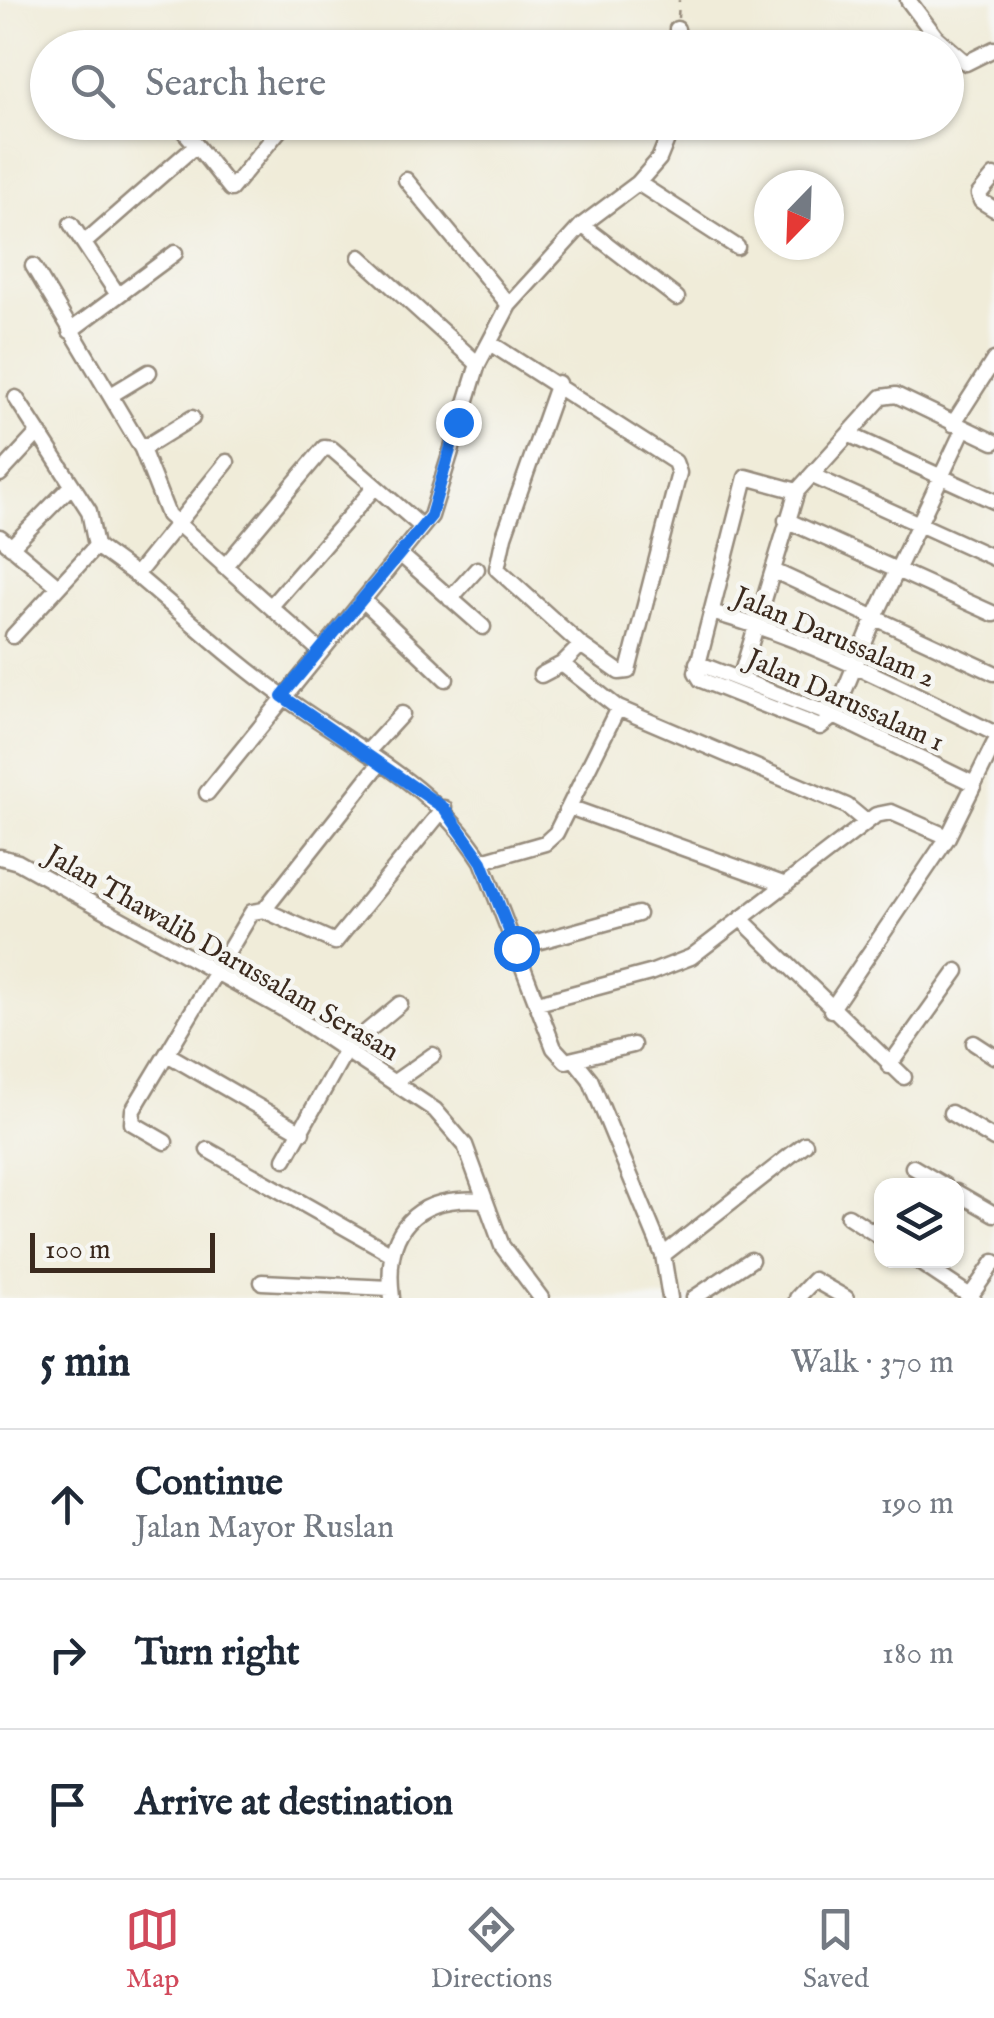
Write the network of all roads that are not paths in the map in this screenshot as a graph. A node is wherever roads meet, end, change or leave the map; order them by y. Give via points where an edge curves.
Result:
1 (908, 0) edge
2 (931, 30) edge
3 (994, 49) edge
4 (964, 61) edge
5 (192, 140) edge
6 (271, 140) edge
7 (667, 140) edge
8 (196, 145) junction
9 (994, 176) edge
10 (406, 180) dead end
11 (638, 182) junction
12 (994, 209) edge
13 (71, 224) dead end
14 (582, 225) junction
15 (84, 243) junction
16 (737, 247) dead end
17 (174, 253) dead end
18 (360, 257) dead end
19 (33, 266) dead end
20 (118, 295) junction
21 (676, 298) dead end
22 (509, 306) junction
23 (70, 332) junction
24 (490, 344) junction
25 (994, 360) edge
26 (478, 364) junction
27 (149, 372) dead end
28 (558, 384) junction
29 (111, 395) junction
30 (16, 398) dead end
31 (192, 418) dead end
32 (959, 426) junction
33 (37, 434) junction
34 (850, 435) junction
35 (994, 442) edge
36 (142, 450) junction
37 (227, 462) dead end
38 (0, 474) edge
39 (813, 476) junction
40 (940, 478) junction
41 (72, 486) junction
42 (375, 488) junction
43 (797, 491) junction
44 (994, 501) edge
45 (786, 520) junction
46 (177, 526) junction
47 (917, 526) junction
48 (422, 527) junction
49 (6, 542) edge
50 (96, 546) junction
51 (401, 555) junction
52 (994, 558) edge
53 (224, 566) junction
54 (477, 568) dead end
55 (898, 570) junction
56 (774, 571) junction
57 (136, 576) junction
58 (58, 586) junction
59 (450, 598) junction
60 (363, 600) junction
61 (271, 606) junction
62 (711, 612) junction
63 (994, 614) edge
64 (875, 617) junction
65 (759, 625) junction
66 (483, 627) dead end
67 (13, 636) dead end
68 (581, 645) junction
69 (320, 652) junction
70 (697, 662) junction
71 (562, 664) junction
72 (856, 666) junction
73 (994, 673) edge
74 (541, 675) dead end
75 (740, 678) junction
76 (446, 680) dead end
77 (282, 696) junction
78 (618, 708) junction
79 (402, 714) dead end
80 (834, 716) junction
81 (994, 733) edge
82 (994, 744) edge
83 (367, 752) junction
84 (381, 762) junction
85 (974, 784) junction
86 (206, 793) dead end
87 (569, 806) junction
88 (444, 808) junction
89 (866, 821) junction
90 (948, 837) junction
91 (0, 857) edge
92 (482, 862) junction
93 (786, 885) junction
94 (264, 910) junction
95 (638, 914) dead end
96 (742, 920) junction
97 (516, 948) junction
98 (957, 970) dead end
99 (217, 975) junction
100 (538, 1003) junction
101 (400, 1004) dead end
102 (831, 1010) junction
103 (974, 1043) dead end
104 (632, 1045) dead end
105 (347, 1048) junction
106 (168, 1054) junction
107 (433, 1055) dead end
108 (994, 1056) edge
109 (574, 1058) junction
110 (889, 1066) junction
111 (904, 1077) dead end
112 (396, 1081) junction
113 (950, 1114) dead end
114 (302, 1132) junction
115 (994, 1139) edge
116 (165, 1142) dead end
117 (806, 1144) dead end
118 (208, 1150) dead end
119 (286, 1159) dead end
120 (912, 1167) dead end
121 (931, 1178) edge
122 (964, 1197) edge
123 (482, 1200) junction
124 (994, 1214) edge
125 (848, 1216) dead end
126 (874, 1233) edge
127 (392, 1254) junction
128 (664, 1256) junction
129 (751, 1260) dead end
130 (994, 1262) edge
131 (928, 1268) edge
132 (262, 1282) dead end
133 (305, 1291) edge
134 (391, 1293) edge
135 (971, 1297) edge
136 (541, 1298) edge
137 (670, 1298) edge
138 (694, 1298) edge
139 (797, 1298) edge
140 (846, 1298) edge

1 - 2 street
3 - 4 street
5 - 8 street
6 - 8 street via 231,188
7 - 11 street
8 - 15 street
9 - 12 street via 980,198
10 - 22 street
11 - 14 street
11 - 16 street
13 - 15 street
14 - 21 street
14 - 22 street
15 - 20 street
17 - 20 street
18 - 26 street
19 - 23 street
20 - 23 street
22 - 24 street
23 - 29 street
24 - 26 street
24 - 28 street
25 - 32 street
26 - 48 street
27 - 29 street
28 - 68 street via 498,569
28 - 68 street via 674,462 679,473 628,671
29 - 36 street
30 - 33 street
31 - 36 street
32 - 34 street via 889,394
32 - 35 street
32 - 40 street
33 - 38 street
33 - 41 street
34 - 39 street
34 - 40 street
36 - 46 street
37 - 46 street
39 - 43 street
39 - 47 street
40 - 44 street
40 - 47 street
41 - 49 street
41 - 50 street via 89,510
42 - 48 street
42 - 53 street via 324,448
42 - 61 street
43 - 45 street
43 - 62 street via 746,477
45 - 55 street
45 - 56 street
46 - 53 street
46 - 57 street
47 - 52 street
47 - 55 street
48 - 51 street
49 - 58 street
50 - 57 street
50 - 58 street
51 - 59 street
51 - 60 street
53 - 61 street
54 - 59 street
55 - 63 street
55 - 64 street
56 - 64 street
56 - 65 street
57 - 77 street
58 - 67 street
59 - 66 street
60 - 69 street
60 - 76 street
61 - 69 street
62 - 65 street, Jalan Darussalam 2
62 - 70 street
64 - 72 street
64 - 73 street
65 - 72 street, Jalan Darussalam 2
65 - 75 street
68 - 71 street
69 - 77 street
70 - 75 street, Jalan Darussalam 1
70 - 80 street via 701,680 815,726
71 - 74 street
71 - 78 street
72 - 80 street
72 - 81 street, Jalan Darussalam 2
75 - 80 street, Jalan Darussalam 1
77 - 83 street
77 - 86 street
78 - 87 street
78 - 89 street via 847,806
79 - 83 street
80 - 85 street, Jalan Darussalam 1
82 - 85 street
83 - 84 street
84 - 88 street
84 - 94 street
85 - 90 street
87 - 92 street via 545,843
87 - 93 street
88 - 92 street
88 - 94 street via 339,939 325,941
89 - 90 street via 891,812
89 - 93 street
90 - 102 street
91 - 99 street, Jalan Thawalib Darussalam Serasan
92 - 97 street
93 - 96 street
94 - 99 street via 252,912
95 - 97 street
96 - 100 street via 671,967
96 - 102 street
97 - 100 street
98 - 110 street
99 - 105 street, Jalan Thawalib Darussalam Serasan
99 - 106 street
100 - 109 street via 559,1056
101 - 105 street
102 - 110 street
103 - 108 street
104 - 109 street
105 - 112 street, Jalan Thawalib Darussalam Serasan
105 - 114 street
106 - 114 street
106 - 116 street via 131,1117 138,1129
107 - 112 street
109 - 128 street via 590,1080
110 - 111 street
112 - 123 street, Jalan Thawalib Darussalam Serasan via 454,1129
113 - 115 street
114 - 119 street
117 - 128 street
118 - 127 street
120 - 121 street
122 - 124 street
123 - 127 street via 428,1205 406,1226
123 - 136 street, Jalan Thawalib Darussalam Serasan via 502,1246
125 - 126 street
127 - 134 street
128 - 137 street
129 - 138 street
130 - 135 street
131 - 135 street
132 - 133 street
133 - 134 street
139 - 140 street via 810,1282

